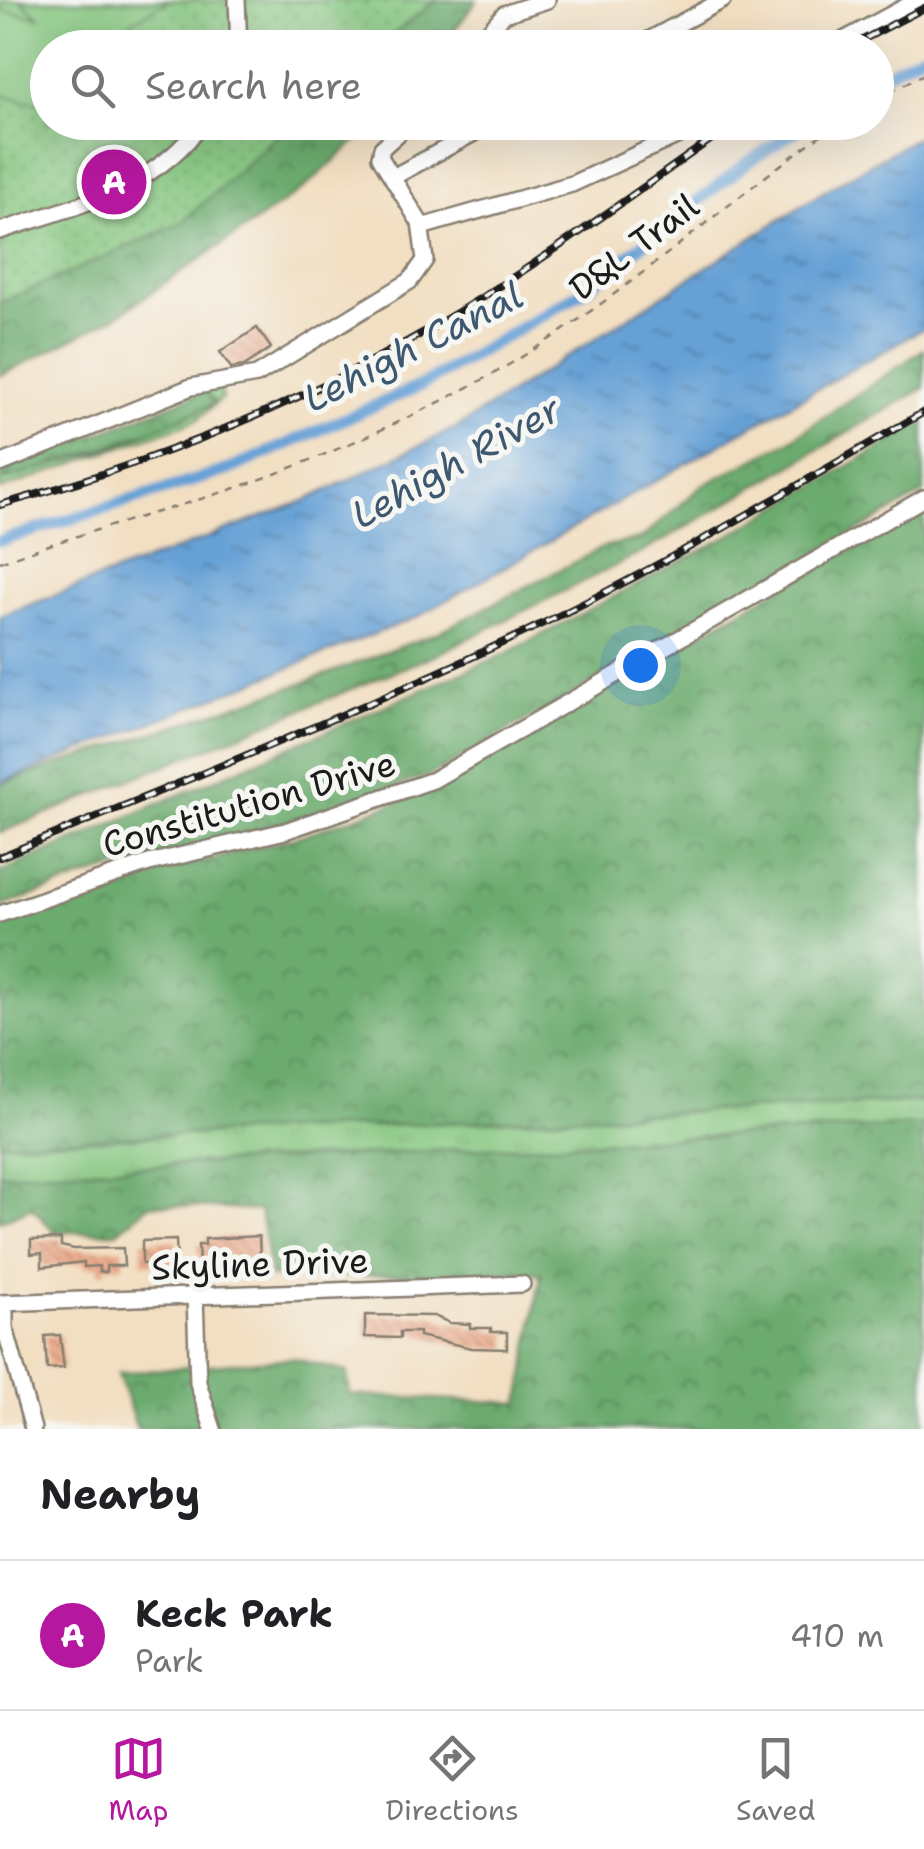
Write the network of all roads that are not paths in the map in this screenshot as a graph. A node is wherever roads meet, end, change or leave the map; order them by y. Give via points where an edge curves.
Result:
1 (237, 0) edge
2 (546, 0) edge
3 (723, 0) edge
4 (918, 0) edge
5 (238, 30) edge
6 (490, 30) edge
7 (667, 30) edge
8 (862, 30) edge
9 (187, 140) edge
10 (391, 140) edge
11 (461, 140) edge
12 (668, 140) edge
13 (392, 177) junction
14 (421, 227) junction
15 (0, 231) edge
16 (0, 464) edge
17 (924, 498) edge
18 (0, 914) edge
19 (522, 1284) dead end
20 (195, 1296) junction
21 (2, 1303) edge
22 (33, 1429) edge
23 (213, 1429) edge

1 - 5 street
2 - 6 street via 504,14
3 - 7 street
4 - 8 street
9 - 15 street via 140,179
10 - 13 street via 380,157
11 - 13 street
12 - 14 street via 572,184
13 - 14 street
14 - 16 street via 425,260 410,281 272,368 192,387
17 - 18 street, Constitution Drive via 432,780 286,831 148,863
19 - 20 street, Skyline Drive
20 - 21 street, Skyline Drive
20 - 23 street via 198,1382
21 - 22 street

